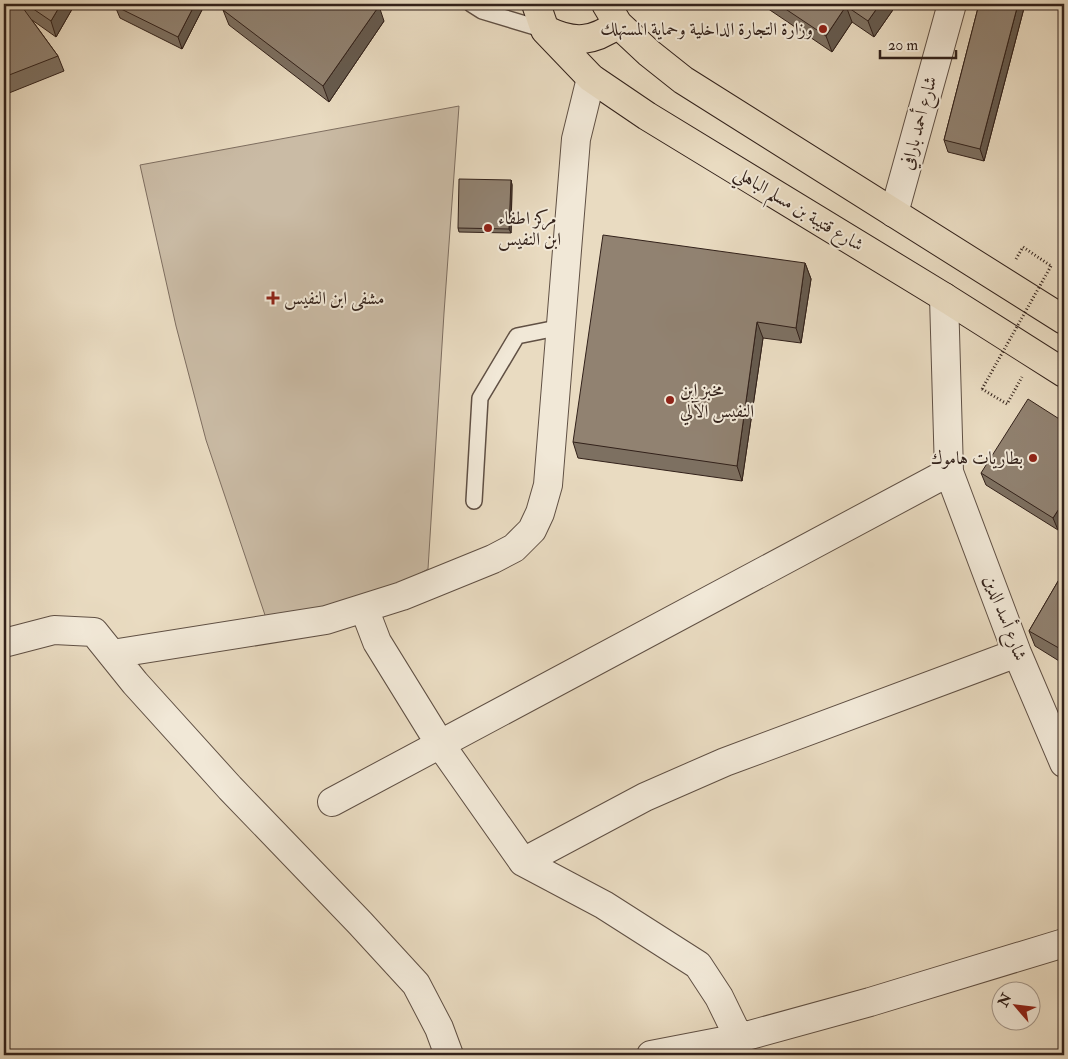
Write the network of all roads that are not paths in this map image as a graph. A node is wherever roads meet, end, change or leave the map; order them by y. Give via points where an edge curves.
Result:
1 (471, 4) edge
2 (536, 4) edge
3 (952, 4) edge
4 (612, 14) edge
5 (545, 30) junction
6 (591, 78) junction
7 (894, 213) junction
8 (944, 297) junction
9 (1064, 320) edge
10 (562, 327) junction
11 (1064, 373) edge
12 (949, 472) junction
13 (474, 501) dead end
14 (364, 608) junction
15 (4, 643) edge
16 (1017, 653) junction
17 (112, 654) junction
18 (440, 744) junction
19 (1064, 763) edge
20 (332, 802) dead end
21 (523, 862) junction
22 (1064, 943) edge
23 (739, 1038) junction
24 (449, 1055) edge
25 (651, 1055) edge

1 - 5 lane via 482,11
2 - 5 main road
3 - 7 street, شارع أحمد بارافي
4 - 5 main road via 605,33 590,39 559,37
4 - 7 main road via 649,53 683,80
5 - 6 main road, شارع قتيبة بن مسلم الباهلي
6 - 8 main road, شارع قتيبة بن مسلم الباهلي via 647,116
6 - 10 street via 576,139
7 - 9 main road
8 - 11 main road, شارع قتيبة بن مسلم الباهلي
8 - 12 street, شارع أسد الدين
10 - 13 lane via 517,336 480,398
10 - 14 street via 548,485 532,530 514,548 493,559
12 - 16 street, شارع أسد الدين
12 - 18 street
14 - 17 street via 326,620
14 - 18 street via 377,642
15 - 17 street via 54,630 94,632
16 - 19 street, شارع أسد الدين
16 - 21 street via 724,762 646,797
17 - 24 street via 230,788 416,984
18 - 20 street
18 - 21 street
21 - 23 street via 604,905 698,965 719,997
22 - 23 street
23 - 25 street

